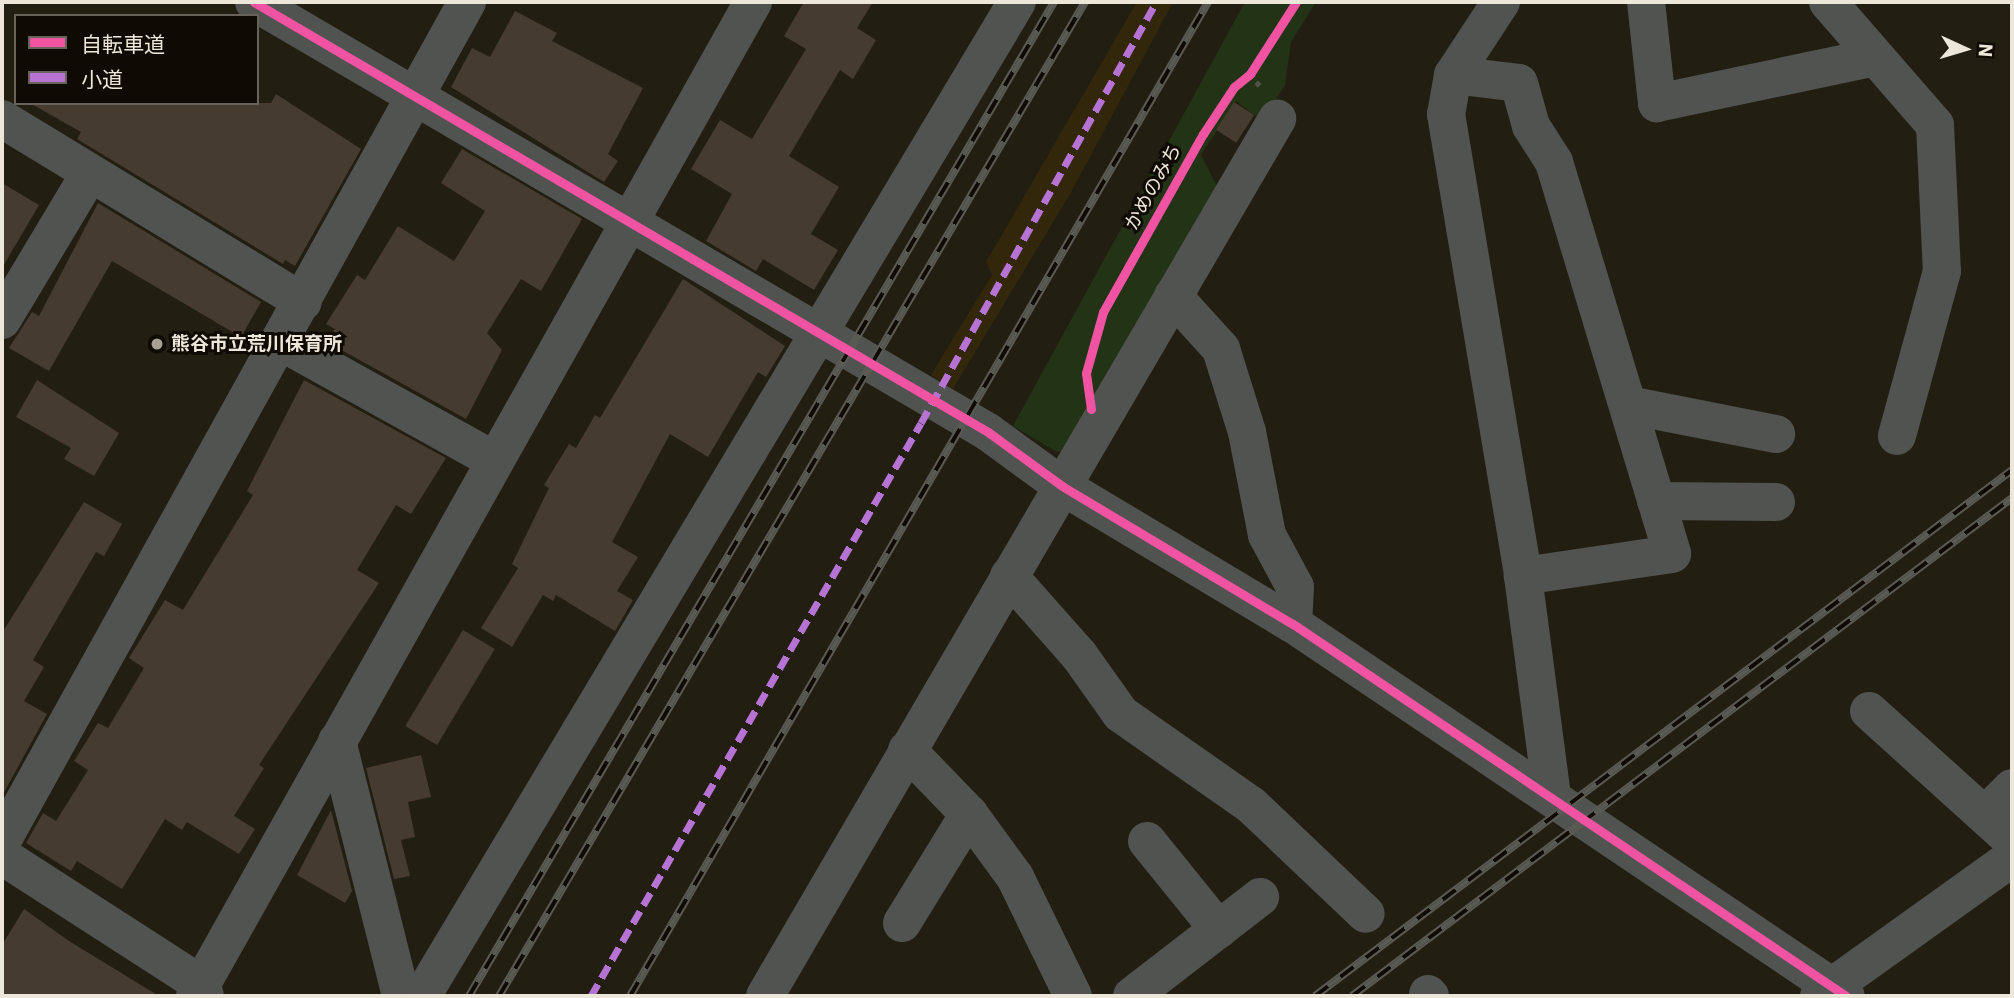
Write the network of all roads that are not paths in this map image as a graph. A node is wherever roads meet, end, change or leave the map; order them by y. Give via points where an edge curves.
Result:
1 (254, 2) edge
2 (467, 2) edge
3 (753, 2) edge
4 (1017, 2) edge
5 (1501, 2) edge
6 (1646, 2) edge
7 (1828, 2) edge
8 (1871, 58) junction
9 (1452, 75) junction
10 (413, 97) junction
11 (2, 119) edge
12 (1277, 119) dead end
13 (90, 173) junction
14 (626, 225) junction
15 (1173, 296) junction
16 (303, 302) junction
17 (2, 320) edge
18 (822, 335) junction
19 (281, 342) junction
20 (1628, 405) junction
21 (1776, 433) dead end
22 (1897, 436) dead end
23 (494, 460) junction
24 (1062, 486) junction
25 (1656, 501) junction
26 (1776, 502) dead end
27 (1009, 576) junction
28 (1524, 576) junction
29 (1293, 624) junction
30 (1869, 711) dead end
31 (337, 741) junction
32 (907, 750) junction
33 (2012, 788) edge
34 (1552, 795) junction
35 (969, 814) junction
36 (1999, 827) edge
37 (2, 841) edge
38 (1147, 841) dead end
39 (2, 856) edge
40 (2012, 858) edge
41 (1260, 897) dead end
42 (1366, 914) dead end
43 (902, 923) dead end
44 (1219, 930) junction
45 (201, 993) edge
46 (1833, 993) edge
47 (1064, 994) edge
48 (401, 996) edge
49 (422, 996) edge
50 (765, 996) edge
51 (1132, 996) edge

1 - 10 street
2 - 10 street
3 - 14 street
4 - 18 street
5 - 9 street
6 - 8 street via 1657,103
7 - 8 street
8 - 22 street via 1935,125 1942,271
9 - 20 street via 1519,83 1531,126 1554,162
9 - 28 street via 1446,114
10 - 14 street
10 - 16 street
11 - 13 street
12 - 15 street
13 - 16 street
13 - 17 street
14 - 18 street
14 - 23 street
15 - 24 street
15 - 29 street via 1221,349 1247,432 1267,536 1295,587
16 - 19 street
18 - 24 street via 988,432
18 - 49 street
19 - 23 street
19 - 37 street
20 - 21 street
20 - 25 street
23 - 31 street
24 - 27 street
24 - 29 street
25 - 26 street
25 - 28 street via 1672,554
27 - 32 street
27 - 42 street via 1079,655 1121,714 1251,805
28 - 34 street
29 - 34 street
30 - 36 street
31 - 45 street
31 - 48 street
32 - 35 street
32 - 50 street
33 - 36 street
34 - 46 street
35 - 43 street
35 - 47 street via 1015,877
38 - 44 street
39 - 45 street
40 - 46 street
41 - 44 street
44 - 51 street

